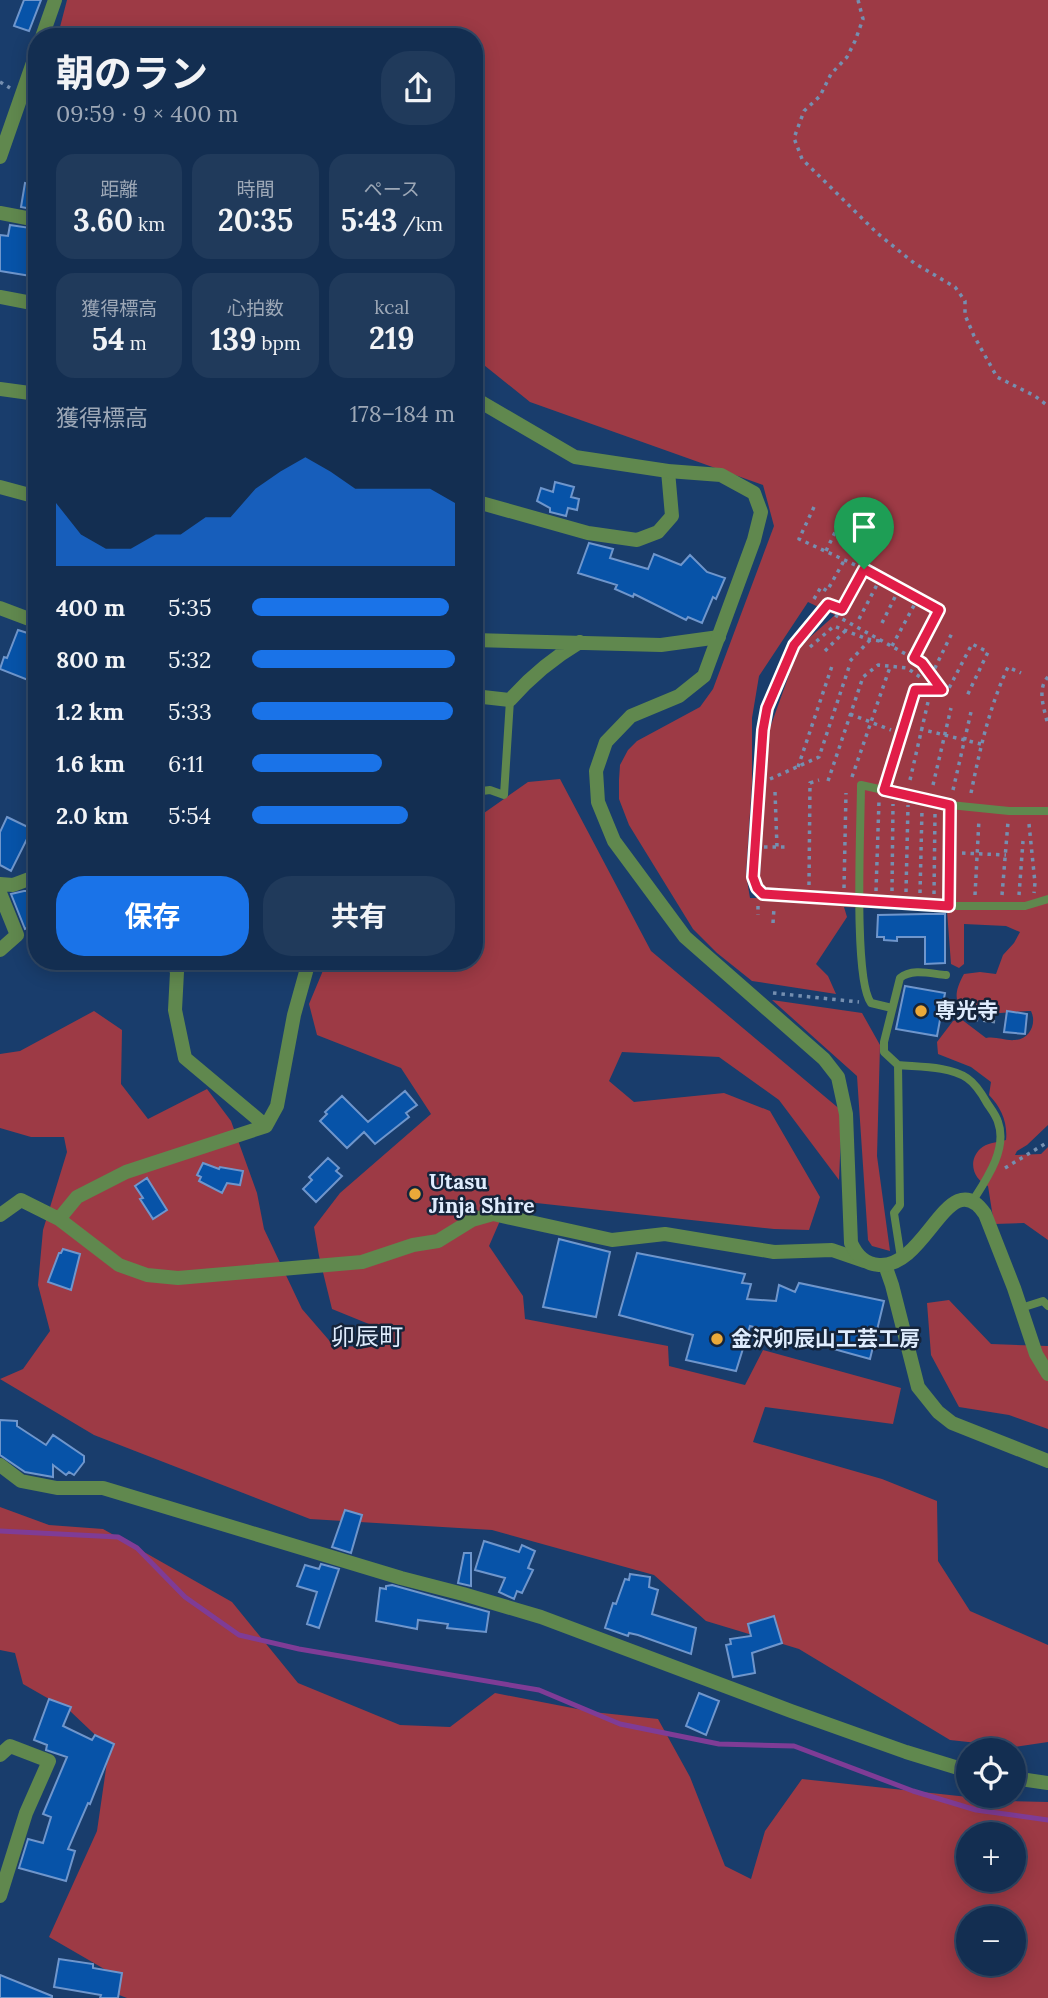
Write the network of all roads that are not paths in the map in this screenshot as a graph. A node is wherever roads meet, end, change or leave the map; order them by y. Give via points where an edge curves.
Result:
1 (55, 0) edge
2 (45, 28) edge
3 (28, 77) edge
4 (0, 157) edge
5 (0, 213) edge
6 (28, 218) edge
7 (0, 297) edge
8 (28, 302) edge
9 (0, 389) edge
10 (28, 393) edge
11 (483, 403) edge
12 (668, 471) junction
13 (0, 487) edge
14 (28, 495) edge
15 (483, 503) edge
16 (826, 607) road end
17 (0, 608) edge
18 (28, 619) edge
19 (719, 637) junction
20 (483, 640) edge
21 (582, 642) junction
22 (915, 690) road end
23 (483, 697) edge
24 (510, 700) junction
25 (483, 791) edge
26 (882, 793) junction
27 (950, 805) junction
28 (1048, 811) edge
29 (28, 879) edge
30 (0, 884) edge
31 (0, 893) edge
32 (1048, 899) edge
33 (859, 901) junction
34 (949, 906) junction
35 (0, 950) edge
36 (176, 970) edge
37 (306, 970) edge
38 (946, 975) dead end
39 (892, 1008) junction
40 (898, 1065) junction
41 (266, 1126) junction
42 (972, 1202) junction
43 (0, 1215) edge
44 (59, 1219) junction
45 (901, 1258) junction
46 (864, 1261) junction
47 (885, 1265) junction
48 (1048, 1306) edge
49 (1021, 1308) junction
50 (1048, 1374) edge
51 (1048, 1461) edge
52 (0, 1465) edge
53 (0, 1755) edge
54 (956, 1767) edge
55 (1026, 1780) edge
56 (1048, 1783) edge
57 (0, 1896) edge

1 - 2 street
3 - 4 street
5 - 6 street
7 - 8 street
9 - 10 street
11 - 12 street via 575,457
12 - 15 street via 672,516 658,533 637,540 588,533
12 - 19 street via 721,475 754,493 761,512
13 - 14 street
16 - 33 lane via 794,645 767,708 753,877 763,894
17 - 18 street
19 - 21 street via 662,645
19 - 46 street via 704,676 679,696 631,716 607,742 596,771 598,802 614,841 685,937 824,1059 838,1077 846,1114 851,1243
20 - 21 street
21 - 24 street via 530,678
22 - 26 lane
23 - 24 street
24 - 25 lane via 504,795
26 - 27 lane
26 - 33 lane via 862,785
27 - 28 lane
27 - 34 lane
29 - 30 street
31 - 35 street via 17,935
32 - 34 lane via 1025,906
33 - 34 lane
33 - 39 lane via 864,989 872,1003
36 - 41 street via 175,1010 185,1058
37 - 41 street via 277,1106
38 - 39 lane via 905,974
39 - 40 lane via 884,1052
40 - 42 lane via 967,1078 982,1093 998,1122 998,1152
40 - 45 lane via 900,1205 894,1213
41 - 44 street via 126,1172 78,1197
42 - 45 street via 959,1201 949,1208
42 - 49 street via 985,1214
43 - 44 street via 21,1200
44 - 46 street via 119,1265 147,1275 178,1278 362,1262 438,1241 493,1213 612,1240 665,1234 774,1252 832,1250
45 - 47 street
46 - 47 street
47 - 51 street via 918,1387 937,1412 952,1423
48 - 49 lane via 1043,1301
49 - 50 street via 1036,1354
52 - 54 street via 21,1481 57,1488 103,1488 541,1617 790,1711
53 - 57 street via 9,1746 49,1761 26,1813
55 - 56 street

